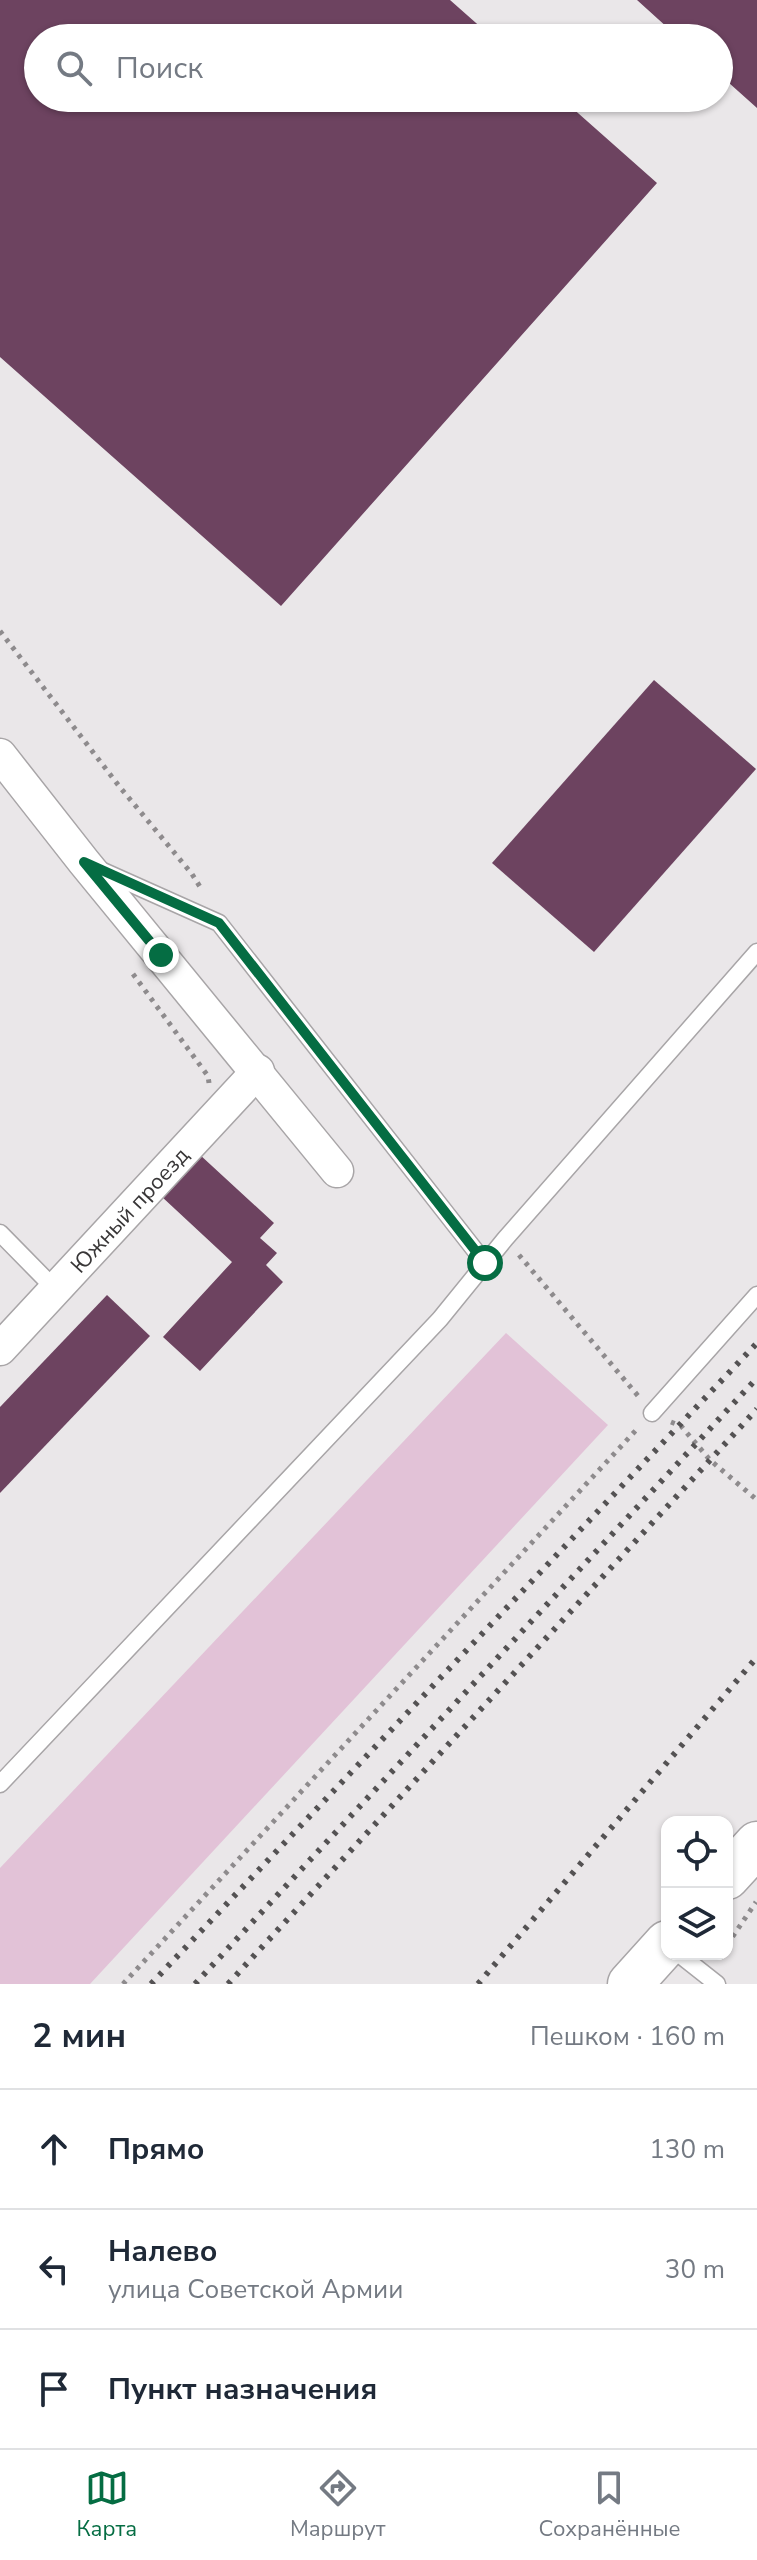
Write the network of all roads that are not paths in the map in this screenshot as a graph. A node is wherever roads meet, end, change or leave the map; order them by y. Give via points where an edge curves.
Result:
1 (0, 755) edge
2 (84, 862) junction
3 (757, 952) edge
4 (258, 1071) junction
5 (337, 1171) dead end
6 (0, 1233) edge
7 (485, 1263) junction
8 (56, 1290) junction
9 (757, 1295) edge
10 (0, 1349) edge
11 (652, 1413) road end
12 (0, 1784) edge
13 (757, 1844) edge
14 (733, 1870) edge
15 (661, 1950) edge
16 (687, 1960) edge
17 (630, 1984) edge
18 (717, 1984) edge

1 - 2 street
2 - 4 street
2 - 7 lane via 219,923
3 - 7 lane
4 - 5 street
4 - 8 street, Южный проезд
6 - 8 lane
7 - 12 lane via 440,1319
8 - 10 street, Южный проезд
9 - 11 lane
13 - 14 main road
15 - 17 main road
16 - 18 lane

